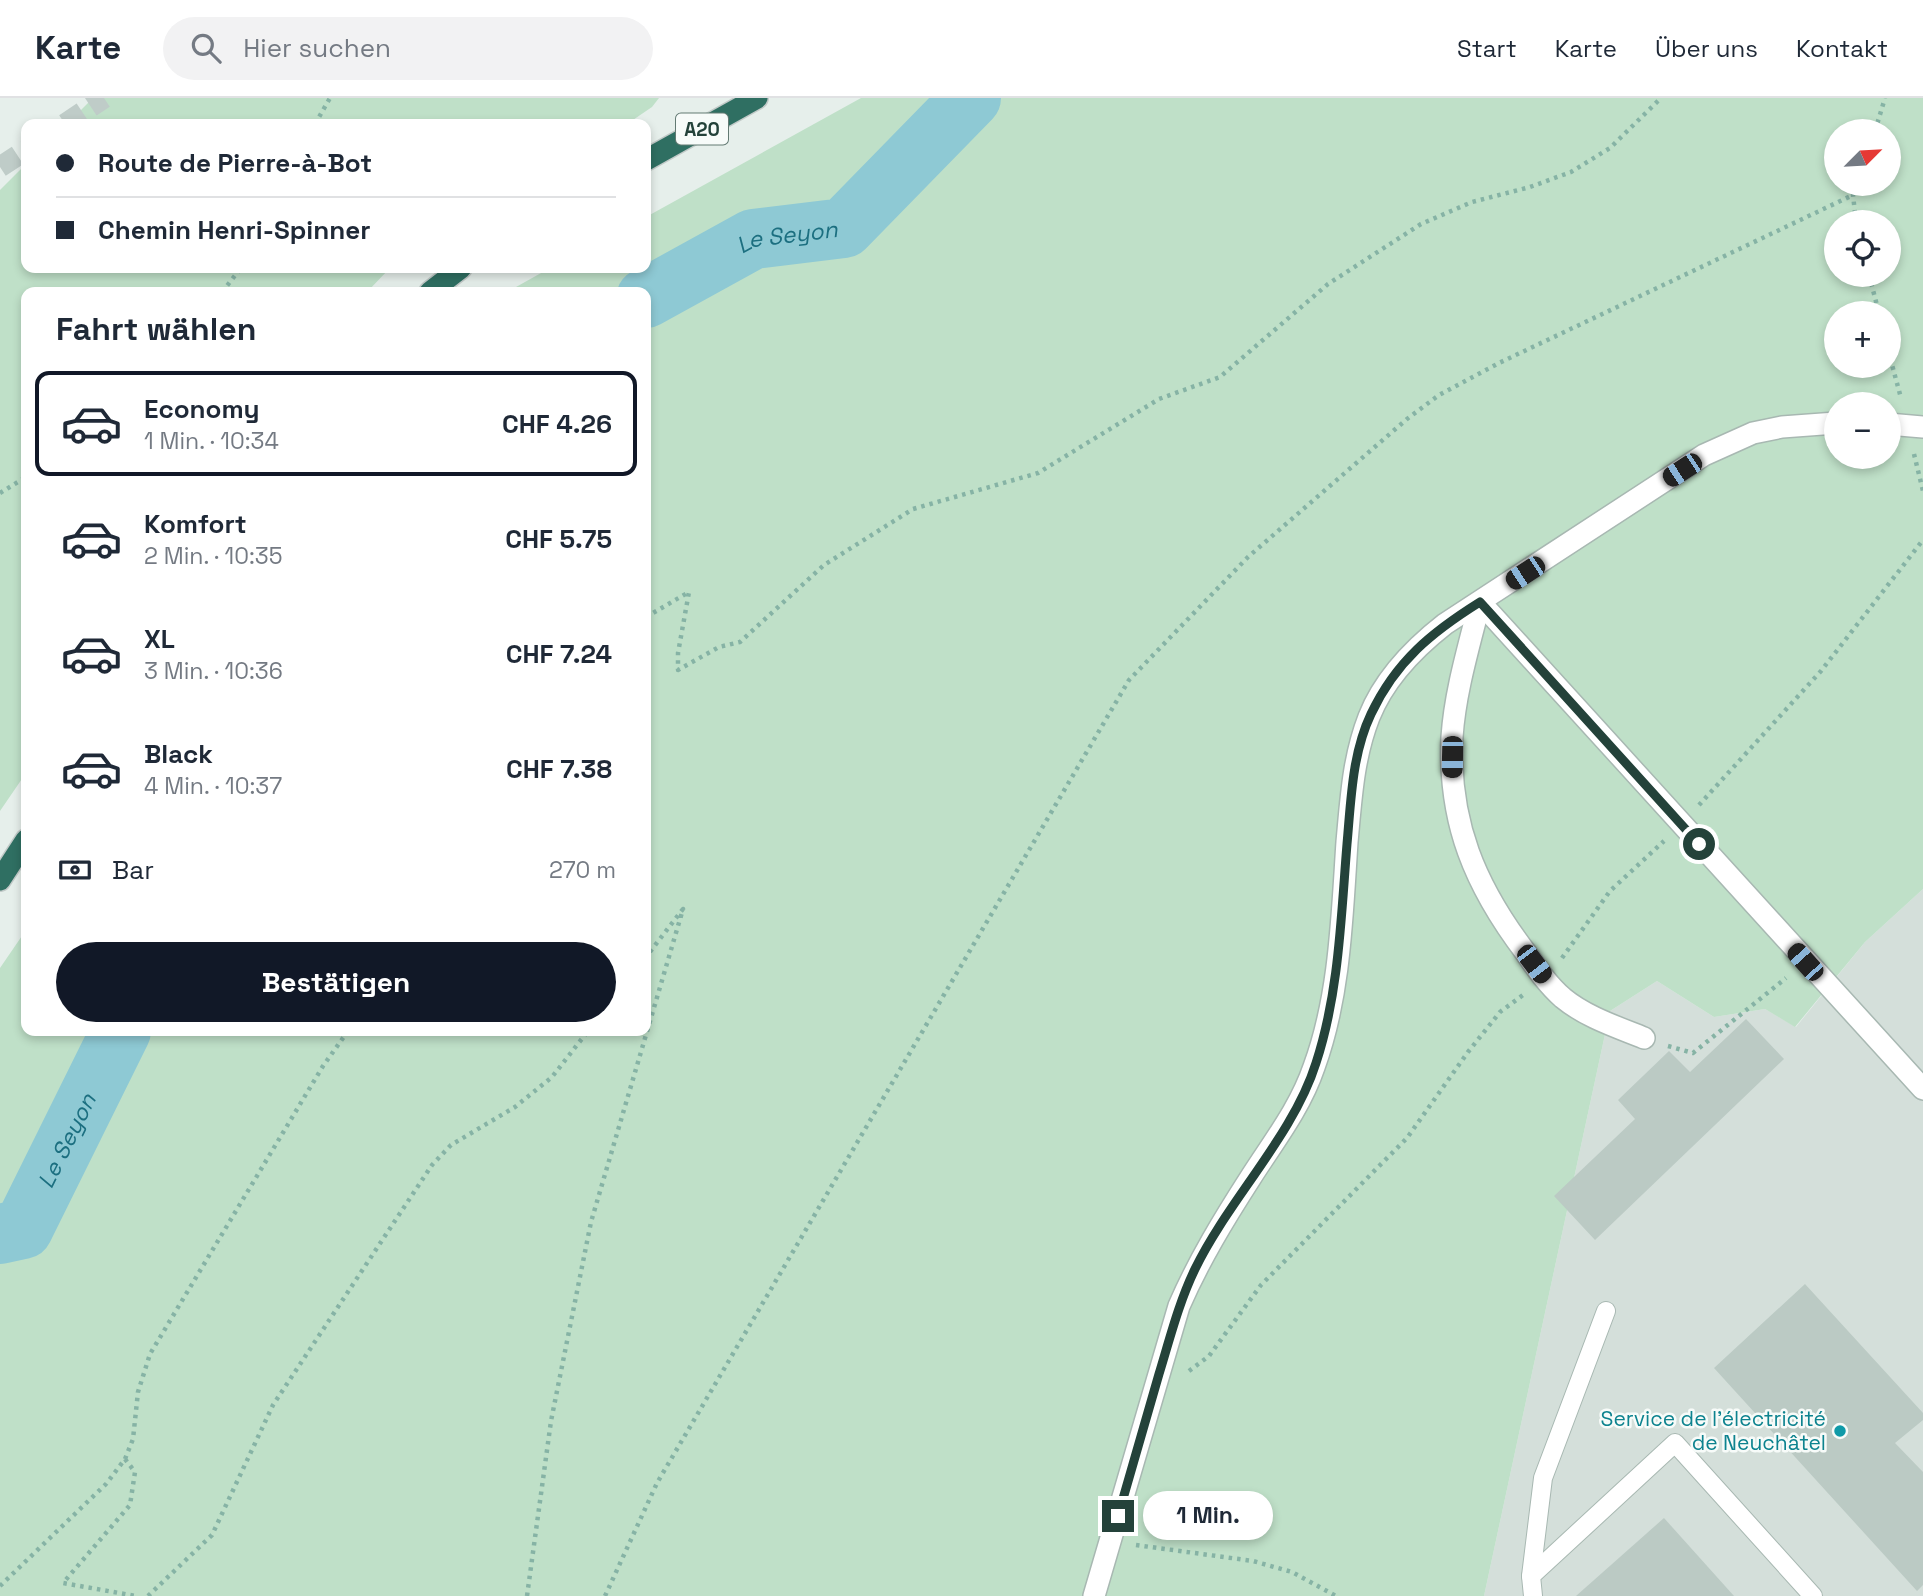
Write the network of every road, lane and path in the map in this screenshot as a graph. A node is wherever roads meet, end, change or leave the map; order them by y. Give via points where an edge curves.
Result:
1 (330, 98) edge
2 (757, 98) edge
3 (1661, 98) edge
4 (1885, 98) edge
5 (318, 119) edge
6 (1879, 119) edge
7 (651, 157) edge
8 (1851, 196) edge
9 (238, 273) edge
10 (455, 273) edge
11 (226, 287) edge
12 (436, 287) edge
13 (1895, 378) edge
14 (1824, 424) edge
15 (1906, 426) edge
16 (21, 480) edge
17 (1923, 491) edge
18 (0, 493) edge
19 (1480, 602) junction
20 (651, 614) edge
21 (21, 848) edge
22 (0, 880) edge
23 (651, 951) edge
24 (1805, 962) junction
25 (651, 1018) edge
26 (344, 1036) edge
27 (584, 1036) edge
28 (646, 1036) edge
29 (1644, 1038) joint
30 (1923, 1089) edge
31 (1606, 1311) dead end
32 (125, 1459) junction
33 (1110, 1541) junction
34 (1531, 1576) junction
35 (0, 1587) edge
36 (136, 1596) edge
37 (148, 1596) edge
38 (527, 1596) edge
39 (606, 1596) edge
40 (1094, 1596) edge
41 (1336, 1596) edge
42 (1533, 1596) edge
43 (1813, 1596) edge

1 - 5 path
2 - 7 highway, A20
3 - 20 path via 1610,148 1571,172 1472,202 1421,224 1328,284 1220,377 1159,399 1038,473 913,509 824,565 740,642 719,647 678,670 689,592
4 - 6 path
8 - 39 path via 1439,395 1248,557 1129,680 657,1483
9 - 11 path
10 - 12 highway
13 - 15 path
14 - 19 street via 1753,433 1704,455
15 - 17 path
16 - 18 path
19 - 24 street
19 - 29 street via 1452,735 1455,810 1462,839 1488,899 1546,980 1580,1010
19 - 33 street via 1421,642 1370,716 1353,775 1336,970 1315,1065 1292,1115 1214,1235 1179,1306
21 - 22 highway
23 - 25 path via 683,909
24 - 29 path via 1693,1053
24 - 30 street
26 - 32 path via 150,1354
27 - 37 path via 552,1077 515,1107 451,1145 432,1165 274,1405 212,1535
28 - 38 path via 591,1222 551,1421
31 - 34 lane via 1543,1478
32 - 35 path via 106,1484
32 - 36 path via 135,1472 130,1505 63,1583
33 - 40 street
33 - 41 path via 1253,1560 1292,1572
34 - 42 lane
34 - 43 lane via 1675,1443

